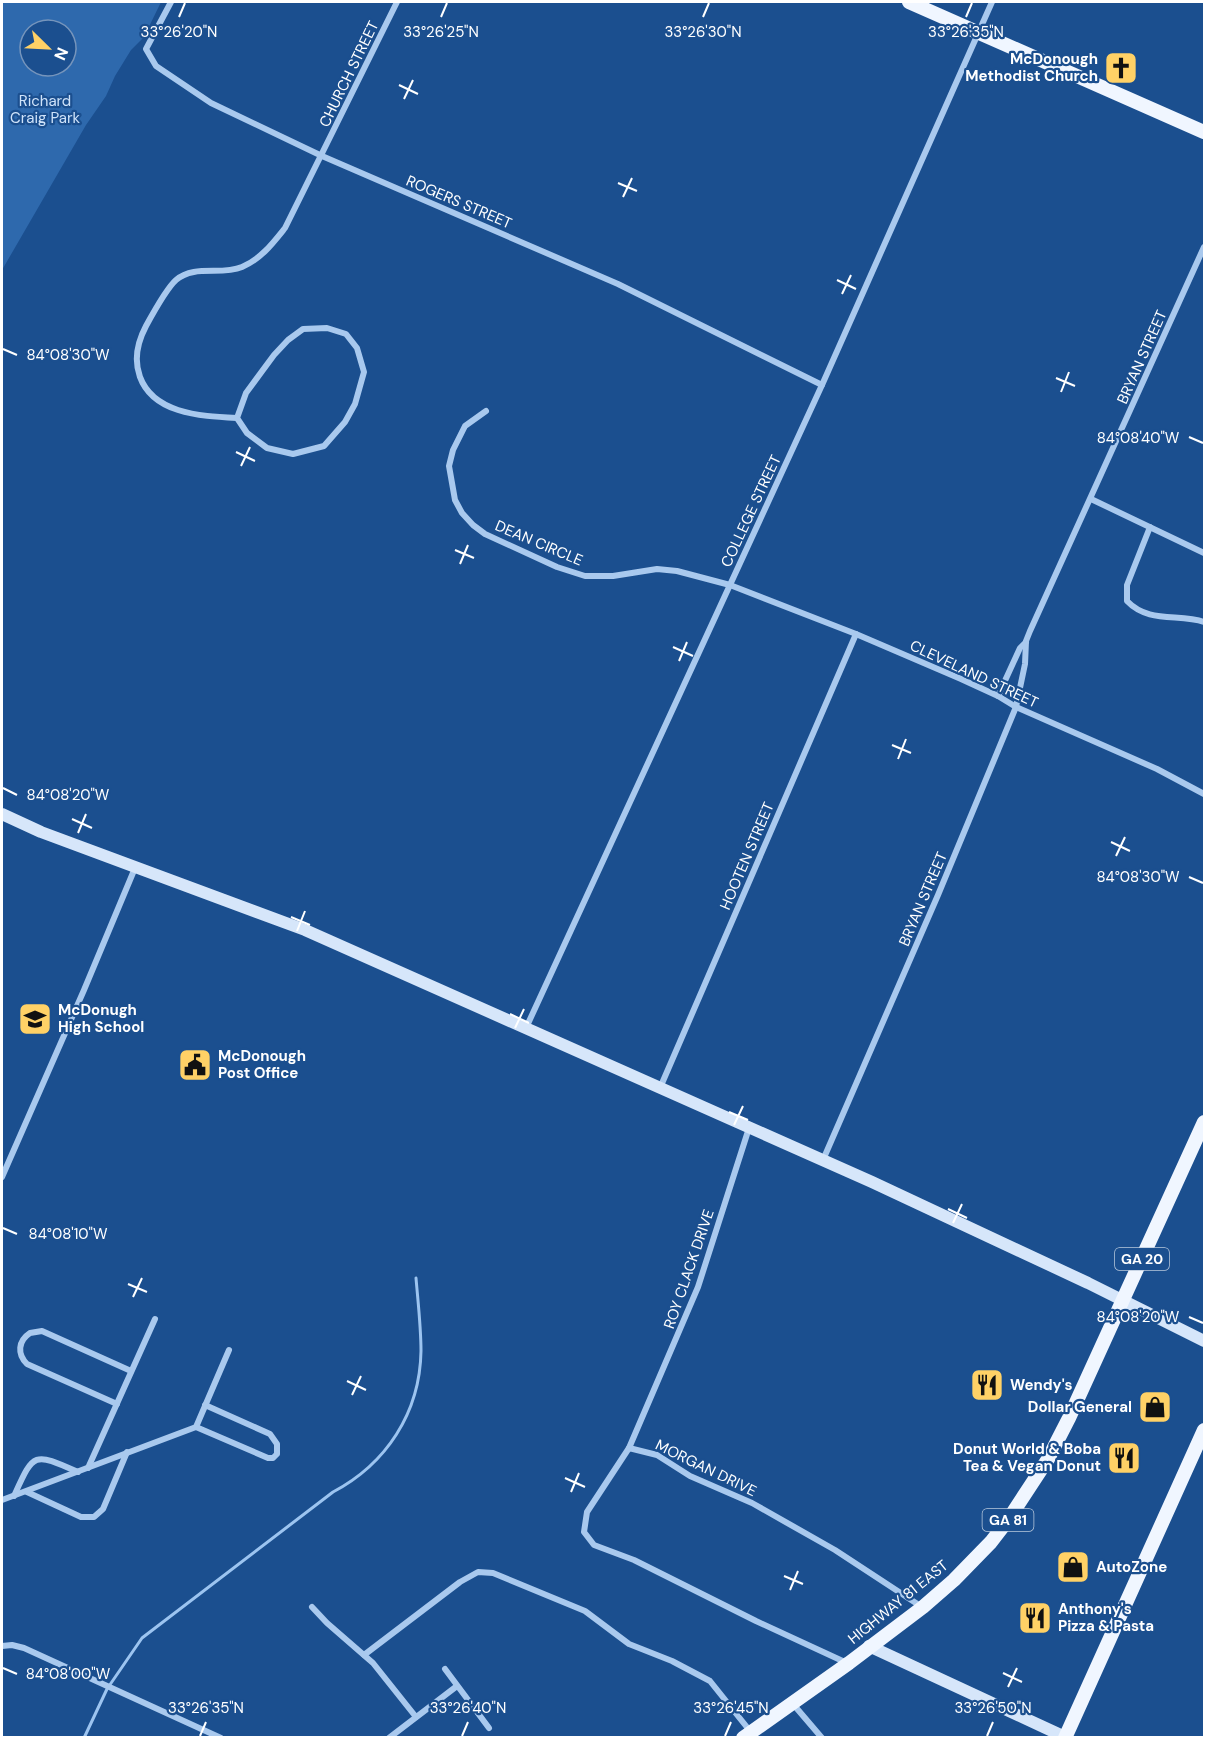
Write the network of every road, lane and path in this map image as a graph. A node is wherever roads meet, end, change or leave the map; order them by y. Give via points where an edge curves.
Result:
1 (171, 2) edge
2 (397, 2) edge
3 (909, 2) edge
4 (992, 2) edge
5 (978, 32) junction
6 (1204, 132) edge
7 (322, 156) junction
8 (1204, 247) edge
9 (822, 385) junction
10 (486, 411) dead end
11 (237, 418) junction
12 (1091, 499) junction
13 (1150, 527) junction
14 (1204, 553) edge
15 (730, 585) junction
16 (1204, 622) edge
17 (856, 634) junction
18 (1026, 641) junction
19 (998, 696) junction
20 (1016, 707) junction
21 (1204, 794) edge
22 (2, 814) edge
23 (135, 867) junction
24 (526, 1028) junction
25 (660, 1088) junction
26 (1204, 1122) edge
27 (749, 1128) junction
28 (823, 1161) junction
29 (2, 1177) edge
30 (1122, 1301) junction
31 (155, 1319) dead end
32 (1204, 1341) edge
33 (229, 1350) dead end
34 (131, 1371) junction
35 (117, 1404) junction
36 (205, 1405) junction
37 (196, 1427) junction
38 (1204, 1430) edge
39 (629, 1448) junction
40 (127, 1452) junction
41 (88, 1468) junction
42 (78, 1472) junction
43 (27, 1492) junction
44 (14, 1496) junction
45 (2, 1500) edge
46 (312, 1607) dead end
47 (923, 1607) junction
48 (2, 1646) edge
49 (869, 1646) junction
50 (364, 1654) junction
51 (849, 1663) junction
52 (445, 1670) dead end
53 (457, 1686) junction
54 (792, 1703) junction
55 (416, 1718) junction
56 (489, 1728) dead end
57 (747, 1735) edge
58 (221, 1737) edge
59 (389, 1737) edge
60 (822, 1737) edge
61 (1065, 1737) edge

1 - 7 street, ROGERS STREET via 146,49 156,66 211,103
2 - 7 street, CHURCH STREET
3 - 5 main road
4 - 5 street, COLLEGE STREET
5 - 6 main road
5 - 9 street, COLLEGE STREET
7 - 9 street, ROGERS STREET via 618,284
7 - 11 street, CHURCH STREET via 285,228 264,254 241,268 199,270 176,280 138,341 136,372 151,395 177,410
8 - 12 street, BRYAN STREET
9 - 15 street, COLLEGE STREET
10 - 15 street, DEAN CIRCLE via 465,426 449,466 455,500 472,525 557,567 585,576 657,569
11 - 11 street via 247,433 267,448 293,454 324,446 355,405 364,372 357,348 345,334 327,328 303,329 274,355 246,393
12 - 13 street
12 - 18 street, BRYAN STREET
13 - 14 street
13 - 16 street via 1127,585 1127,601 1145,613
15 - 17 street, CLEVELAND STREET
15 - 24 street, COLLEGE STREET
17 - 19 street, CLEVELAND STREET
17 - 25 street, HOOTEN STREET
18 - 19 street, BRYAN STREET
18 - 20 street, BRYAN STREET
19 - 20 street, CLEVELAND STREET
20 - 21 street, CLEVELAND STREET
20 - 28 street, BRYAN STREET
22 - 23 main road
23 - 24 main road via 305,930
23 - 29 street
24 - 25 main road
25 - 27 main road
26 - 30 main road, GA 20
27 - 28 main road
27 - 39 street, ROY CLACK DRIVE via 698,1287
28 - 30 main road
30 - 32 main road
30 - 47 main road, HIGHWAY 81 EAST / GA 81 via 1069,1418 1036,1478 991,1542
31 - 34 street
33 - 36 street
34 - 35 street
34 - 35 street via 43,1332 30,1333 21,1342 20,1354 28,1365
35 - 41 street
36 - 37 street
36 - 37 street via 270,1434 277,1444 277,1455 268,1458
37 - 40 street
38 - 61 main road
39 - 47 street, MORGAN DRIVE via 657,1455 690,1476 752,1503
39 - 51 street via 587,1512 584,1532 594,1545 634,1560
40 - 41 street
40 - 43 street via 103,1509 92,1518 81,1518
41 - 42 street
42 - 43 street
42 - 44 street via 49,1459 37,1459 27,1467
43 - 44 street
44 - 45 street
46 - 50 street
47 - 49 main road, HIGHWAY 81 EAST / GA 81
48 - 58 street via 24,1648
49 - 51 main road, HIGHWAY 81 EAST / GA 81
49 - 61 main road
50 - 55 street
50 - 57 street via 460,1582 473,1574 488,1572 585,1611 629,1644 710,1681
51 - 54 main road, HIGHWAY 81 EAST / GA 81
52 - 53 street
53 - 55 street
53 - 56 street
54 - 57 main road, HIGHWAY 81 EAST / GA 81
54 - 60 street
55 - 59 street

